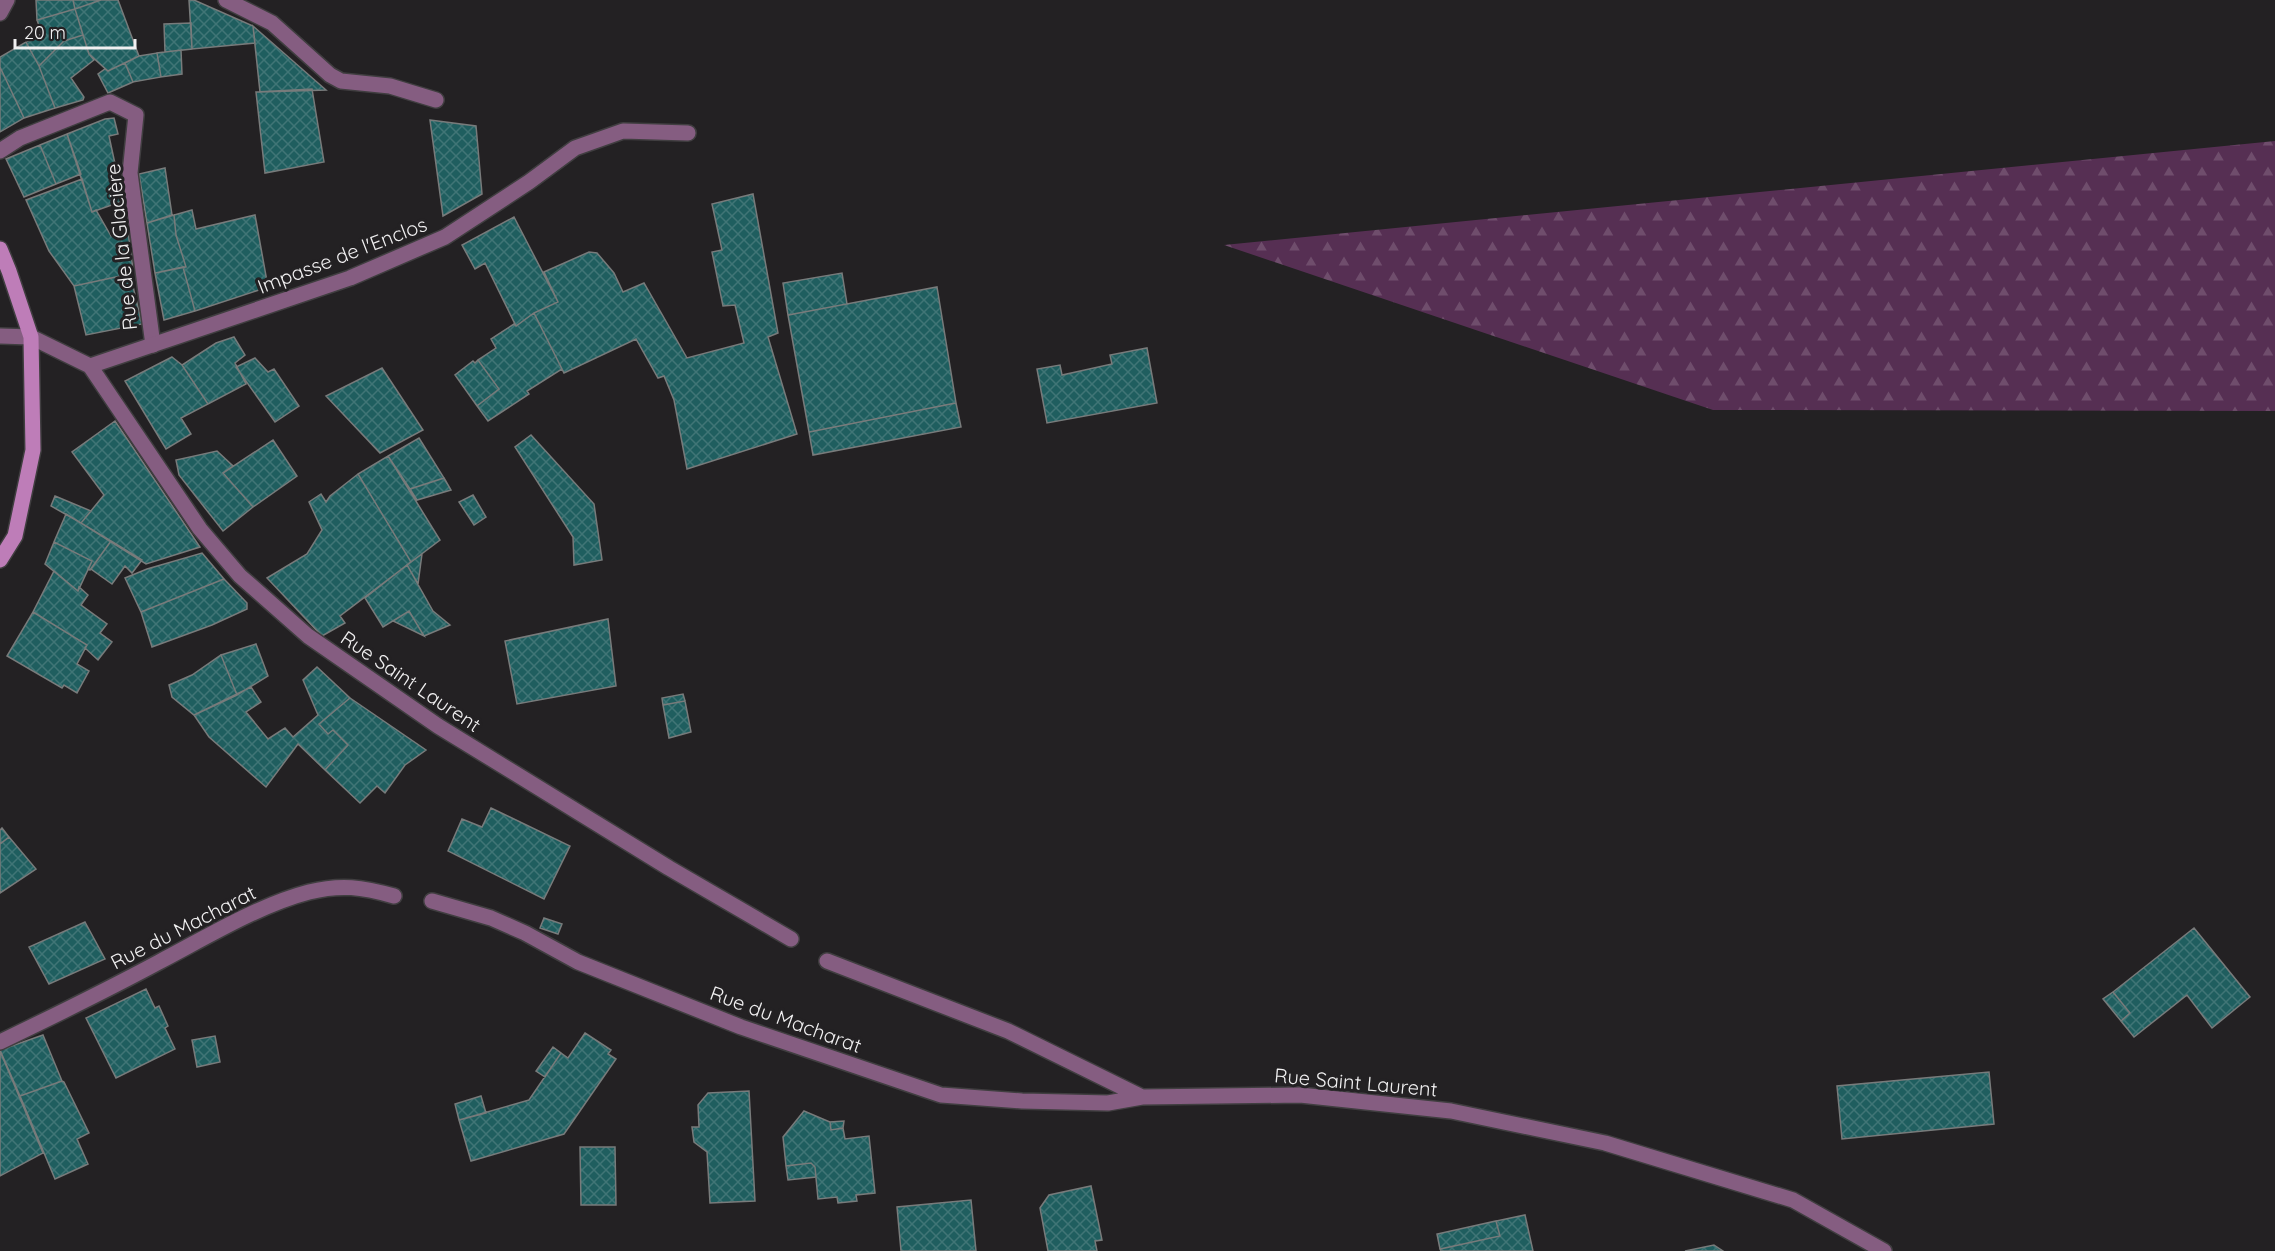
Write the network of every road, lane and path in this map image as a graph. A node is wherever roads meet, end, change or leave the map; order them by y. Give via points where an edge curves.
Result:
1 (7, 0) edge
2 (225, 0) edge
3 (0, 13) edge
4 (436, 100) dead end
5 (688, 133) dead end
6 (0, 151) edge
7 (0, 249) edge
8 (0, 336) edge
9 (31, 337) junction
10 (153, 345) junction
11 (90, 366) junction
12 (0, 560) edge
13 (394, 896) dead end
14 (432, 901) dead end
15 (791, 939) dead end
16 (827, 961) dead end
17 (0, 1042) edge
18 (1142, 1097) junction
19 (1884, 1251) edge

1 - 3 street
2 - 4 street via 272,23 341,81 390,86
5 - 10 street, Impasse de l'Enclos via 623,131 575,148 445,237 350,278
6 - 10 street, Rue de la Glacière via 20,138 110,102 136,115 130,173
7 - 9 main road
8 - 9 street
9 - 11 street
9 - 12 main road via 33,450 15,536
10 - 11 street, Impasse de l'Enclos
11 - 15 street, Rue Saint Laurent via 200,529 240,576 308,636 438,726
13 - 17 street, Rue du Macharat via 363,887 333,888 273,905
14 - 18 street, Rue du Macharat via 491,918 578,962 741,1028 941,1095 1108,1103
16 - 18 street, Rue Saint Laurent via 1008,1031
18 - 19 street, Rue Saint Laurent via 1300,1095 1451,1111 1605,1143 1793,1200

